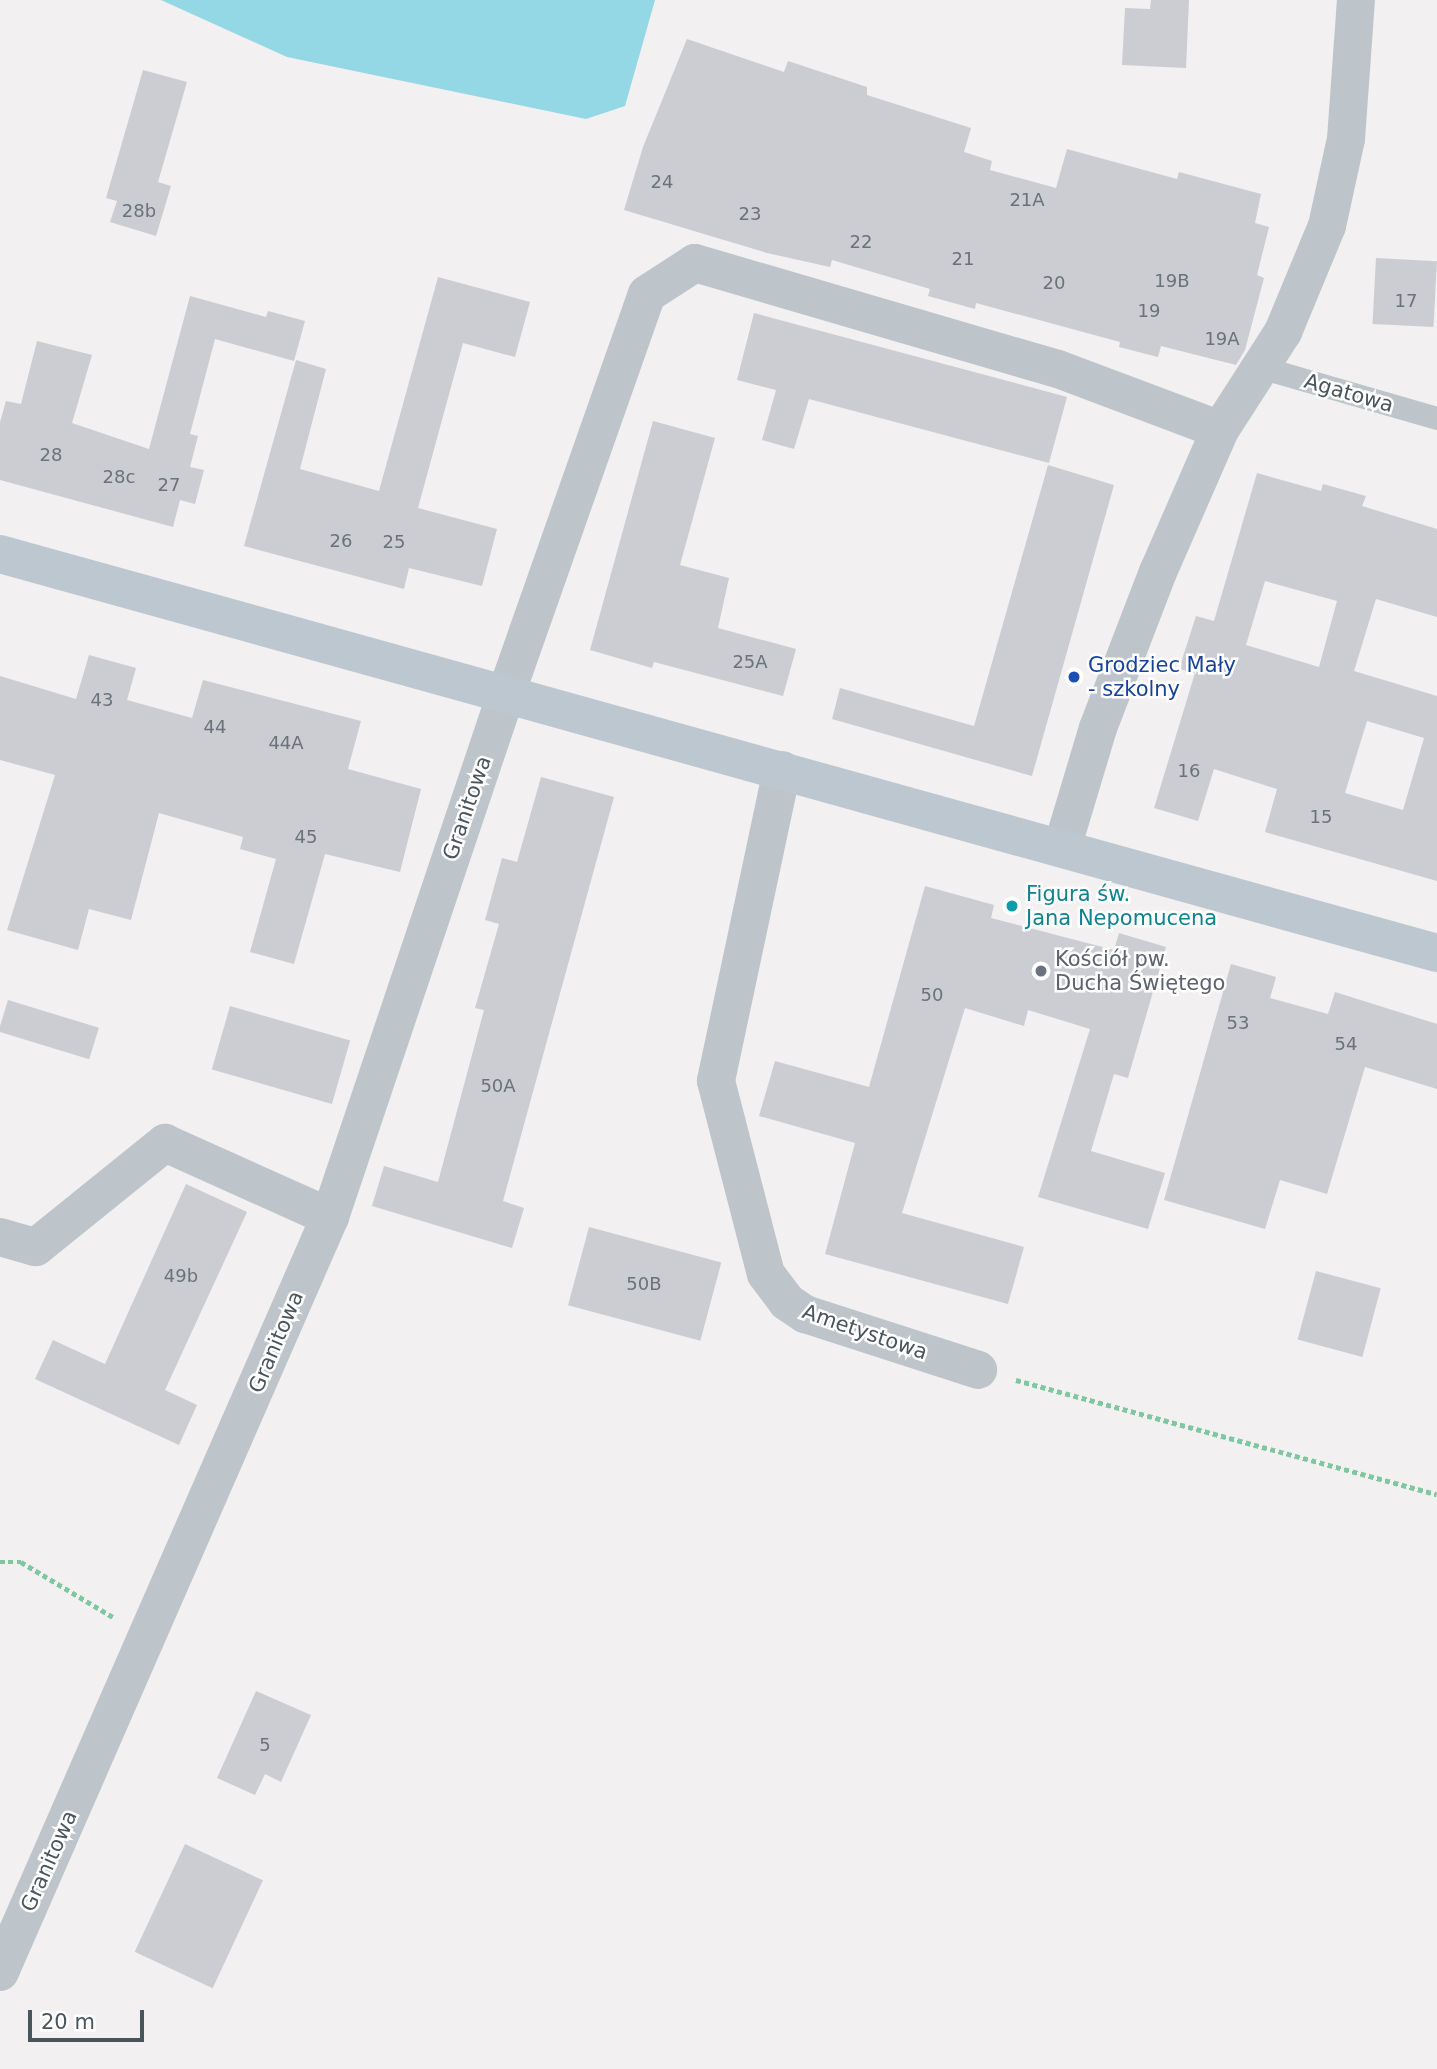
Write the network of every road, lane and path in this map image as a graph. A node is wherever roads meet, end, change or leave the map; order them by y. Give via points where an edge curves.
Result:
1 (1356, 0) edge
2 (1260, 367) junction
3 (1437, 418) edge
4 (1220, 430) junction
5 (0, 554) edge
6 (506, 694) junction
7 (782, 770) junction
8 (1062, 848) junction
9 (1437, 953) edge
10 (330, 1217) junction
11 (0, 1237) edge
12 (978, 1370) joint
13 (1437, 1494) edge
14 (0, 1562) edge
15 (147, 1639) junction
16 (0, 1972) edge

1 - 2 street via 1346,139 1327,226 1283,332
2 - 3 lane, Agatowa
2 - 4 street
4 - 6 street, Granitowa via 1058,369 695,263 648,294
4 - 8 street via 1158,572 1098,728
5 - 6 main road
6 - 7 main road
6 - 10 street, Granitowa
7 - 8 main road
7 - 12 street, Ametystowa via 716,1081 766,1274 787,1302 805,1314
8 - 9 main road
10 - 11 street via 165,1143 36,1247
10 - 15 street, Granitowa
12 - 13 path
14 - 15 path via 21,1562
15 - 16 street, Granitowa

